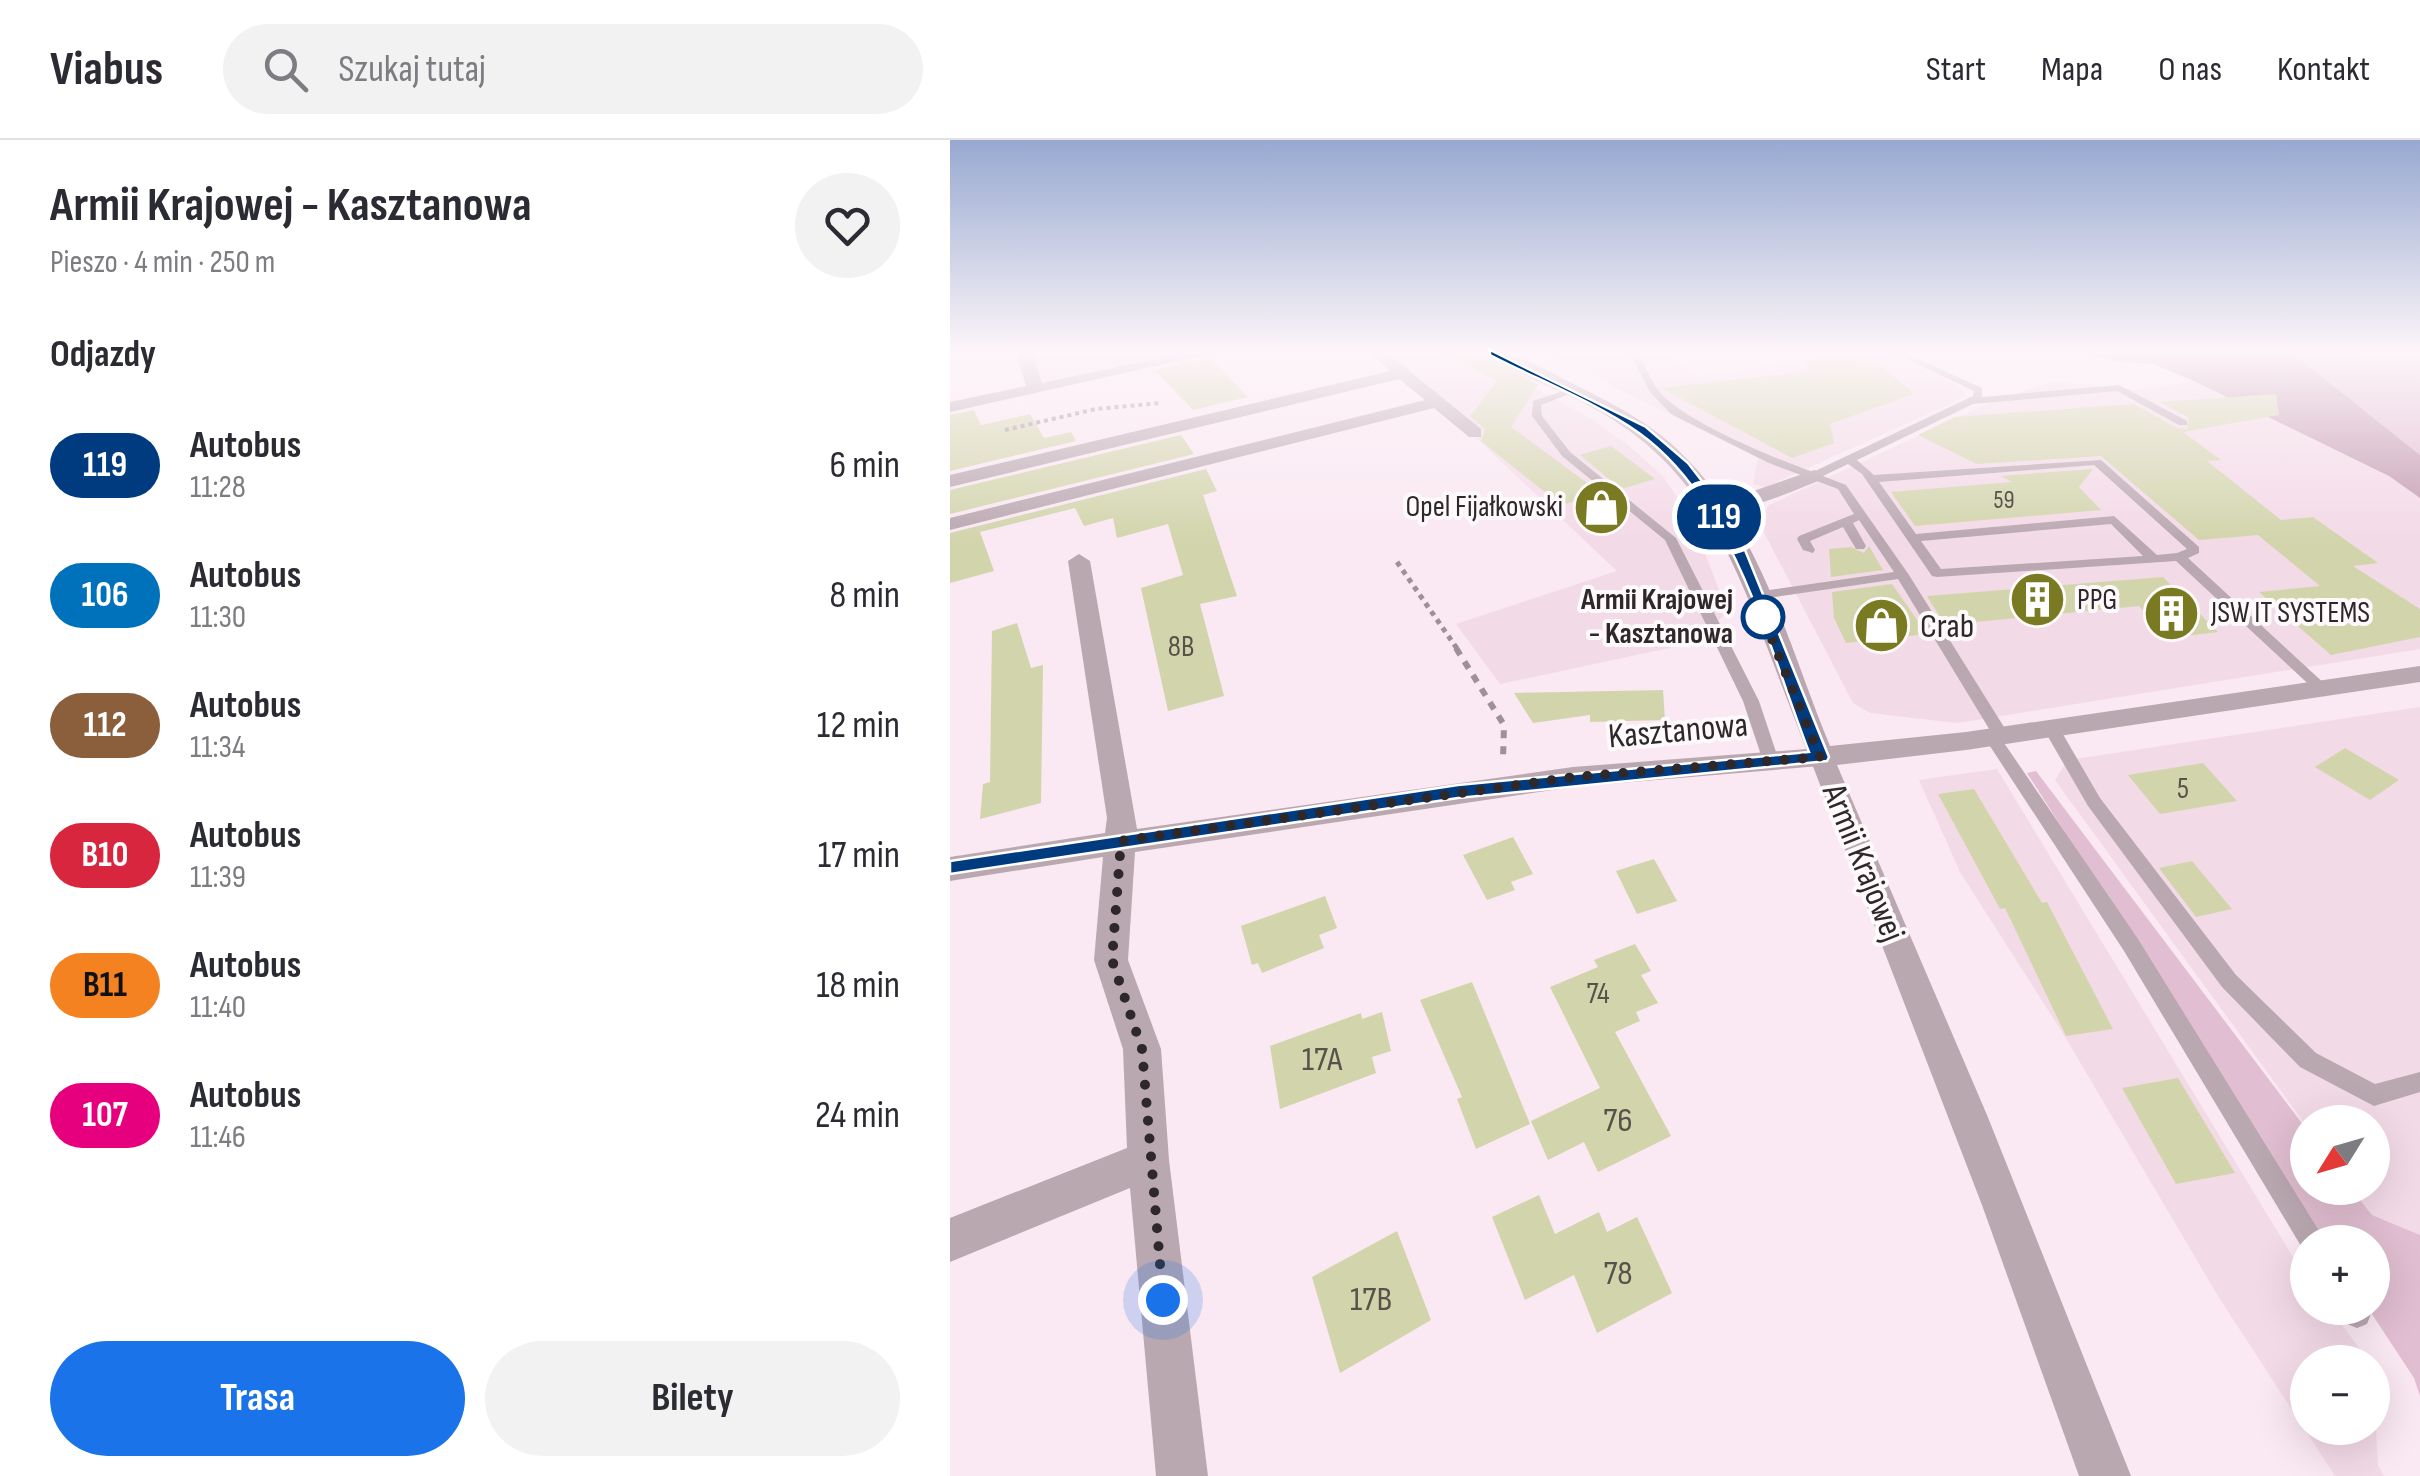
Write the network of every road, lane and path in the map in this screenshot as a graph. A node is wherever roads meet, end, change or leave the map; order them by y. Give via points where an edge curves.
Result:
1 (1076, 414) edge
2 (1179, 414) edge
3 (1230, 414) edge
4 (1389, 414) edge
5 (1453, 414) edge
6 (1537, 414) edge
7 (1611, 414) edge
8 (1680, 414) edge
9 (1942, 414) edge
10 (2167, 414) edge
11 (2183, 423) dead end
12 (1189, 424) junction
13 (1005, 430) dead end
14 (1475, 433) dead end
15 (1849, 459) junction
16 (1814, 476) junction
17 (1870, 478) junction
18 (950, 481) edge
19 (1712, 503) junction
20 (1861, 515) junction
21 (1846, 522) junction
22 (950, 524) edge
23 (1827, 530) junction
24 (1912, 538) junction
25 (1860, 546) dead end
26 (1836, 548) dead end
27 (1809, 550) dead end
28 (2179, 557) junction
29 (2154, 559) junction
30 (1079, 561) dead end
31 (1397, 562) dead end
32 (1902, 575) junction
33 (1755, 596) junction
34 (2420, 674) edge
35 (2322, 689) junction
36 (2051, 728) junction
37 (1997, 736) junction
38 (1820, 757) junction
39 (1770, 761) junction
40 (1503, 765) dead end
41 (1121, 841) junction
42 (950, 869) edge
43 (2420, 1082) edge
44 (1148, 1160) junction
45 (2303, 1225) edge
46 (950, 1240) edge
47 (1182, 1476) edge
48 (2105, 1476) edge

1 - 13 path
2 - 12 path
3 - 12 street
4 - 22 street
5 - 14 street
6 - 39 lane via 1566,454 1670,538 1751,701
7 - 19 street, Armii Krajowej via 1654,439
8 - 16 lane
9 - 15 lane
10 - 11 lane
12 - 18 street
15 - 16 lane
15 - 17 lane
16 - 19 street via 1745,501
16 - 20 lane via 1842,487
17 - 24 lane
17 - 28 lane via 2098,462 2195,550
19 - 33 street, Armii Krajowej
20 - 21 lane
20 - 32 lane
21 - 23 lane
21 - 25 lane
23 - 26 lane
23 - 27 lane via 1803,540
24 - 29 lane via 2114,520
24 - 29 lane via 1936,574
28 - 29 lane
28 - 35 lane
30 - 41 street
31 - 40 path via 1504,726
32 - 33 lane via 1824,579
32 - 37 lane
33 - 38 street, Armii Krajowej
34 - 35 street, Kasztanowa
35 - 36 street, Kasztanowa
36 - 37 street, Kasztanowa
36 - 43 lane via 2094,802 2229,981 2308,1060 2374,1095
37 - 38 street, Kasztanowa
37 - 45 lane
38 - 39 street, Kasztanowa
38 - 48 street, Armii Krajowej
39 - 41 street, Kasztanowa via 1574,777
41 - 42 street, Kasztanowa
41 - 44 street via 1112,960 1142,1049
44 - 46 street
44 - 47 street

